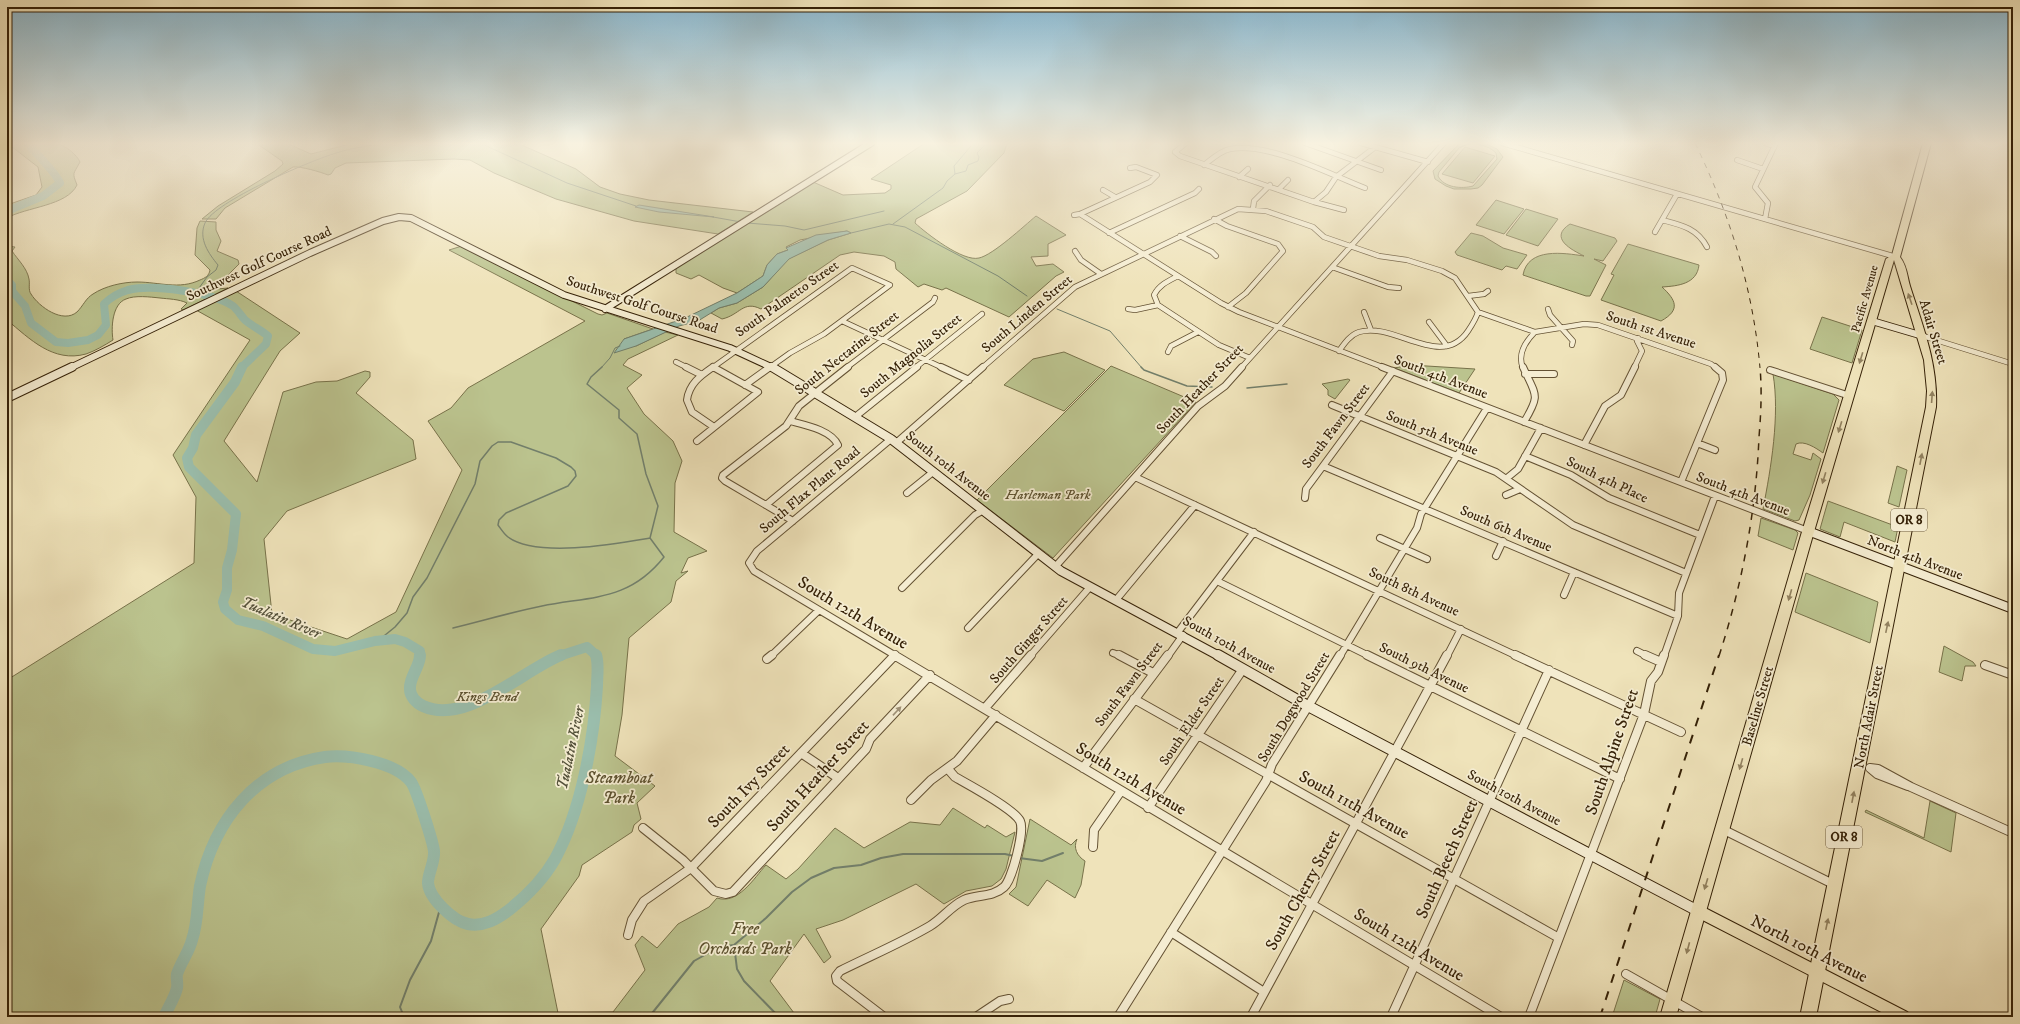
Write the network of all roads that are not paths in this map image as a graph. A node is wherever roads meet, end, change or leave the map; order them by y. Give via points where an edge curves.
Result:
1 (794, 191) edge
2 (1104, 191) edge
3 (1129, 191) edge
4 (1197, 191) edge
5 (1265, 191) edge
6 (1284, 191) edge
7 (1327, 191) edge
8 (1402, 191) edge
9 (1666, 191) edge
10 (1757, 191) edge
11 (1914, 191) edge
12 (1677, 194) junction
13 (1115, 197) junction
14 (1314, 202) junction
15 (1253, 209) junction
16 (1344, 210) dead end
17 (1080, 214) junction
18 (1074, 215) dead end
19 (1214, 219) junction
20 (1765, 219) junction
21 (1662, 220) junction
22 (1655, 232) dead end
23 (1110, 233) junction
24 (1180, 236) junction
25 (1351, 246) junction
26 (1707, 247) dead end
27 (1075, 251) dead end
28 (1143, 254) junction
29 (1216, 256) dead end
30 (1896, 257) junction
31 (1332, 267) junction
32 (1101, 274) junction
33 (1178, 276) junction
34 (1399, 288) dead end
35 (1488, 290) dead end
36 (1468, 296) junction
37 (935, 298) dead end
38 (1158, 304) junction
39 (1228, 307) junction
40 (1128, 309) dead end
41 (1548, 309) dead end
42 (605, 310) junction
43 (1364, 312) dead end
44 (1478, 312) junction
45 (982, 314) dead end
46 (842, 321) junction
47 (1872, 321) junction
48 (1429, 322) dead end
49 (1278, 327) junction
50 (1562, 328) junction
51 (1371, 330) junction
52 (1198, 332) junction
53 (1535, 332) junction
54 (1923, 336) junction
55 (1638, 338) junction
56 (882, 340) junction
57 (1572, 345) dead end
58 (1447, 346) junction
59 (736, 350) junction
60 (1339, 351) junction
61 (1168, 352) dead end
62 (1250, 358) junction
63 (925, 360) junction
64 (676, 362) dead end
65 (2013, 364) edge
66 (770, 366) junction
67 (713, 367) junction
68 (1770, 370) dead end
69 (1393, 371) junction
70 (1525, 374) junction
71 (1554, 374) dead end
72 (702, 375) junction
73 (969, 380) junction
74 (745, 385) junction
75 (814, 392) junction
76 (1850, 396) junction
77 (7, 398) edge
78 (1332, 405) dead end
79 (1487, 408) junction
80 (1360, 416) junction
81 (855, 417) junction
82 (1930, 417) joint
83 (790, 421) junction
84 (1524, 422) junction
85 (714, 427) junction
86 (1541, 428) junction
87 (696, 440) dead end
88 (894, 441) junction
89 (1697, 443) junction
90 (1584, 445) junction
91 (1715, 450) dead end
92 (1457, 456) junction
93 (1525, 456) junction
94 (1323, 466) junction
95 (933, 472) junction
96 (1135, 477) junction
97 (1507, 478) junction
98 (1681, 482) junction
99 (1520, 489) junction
100 (907, 493) dead end
101 (1506, 495) dead end
102 (1715, 496) junction
103 (1304, 498) dead end
104 (766, 505) junction
105 (1195, 505) junction
106 (1425, 508) junction
107 (982, 511) junction
108 (793, 521) junction
109 (1808, 531) junction
110 (1254, 532) junction
111 (1700, 535) junction
112 (1380, 538) dead end
113 (1503, 541) junction
114 (1404, 548) junction
115 (1038, 554) junction
116 (1496, 556) dead end
117 (1427, 559) dead end
118 (749, 563) joint
119 (1900, 566) junction
120 (1055, 567) junction
121 (1574, 572) junction
122 (1686, 574) junction
123 (1217, 581) junction
124 (1090, 587) junction
125 (902, 588) dead end
126 (1380, 591) junction
127 (1564, 595) dead end
128 (1116, 600) junction
129 (2013, 609) edge
130 (819, 610) junction
131 (1678, 616) junction
132 (968, 628) dead end
133 (1461, 628) junction
134 (1180, 634) junction
135 (1347, 645) junction
136 (1637, 651) dead end
137 (1113, 653) dead end
138 (895, 655) junction
139 (767, 659) dead end
140 (1661, 662) junction
141 (1985, 665) dead end
142 (1243, 669) junction
143 (1549, 670) junction
144 (1154, 672) junction
145 (2013, 674) edge
146 (930, 675) junction
147 (1430, 686) junction
148 (1134, 699) junction
149 (1308, 706) junction
150 (986, 708) junction
151 (996, 714) junction
152 (1644, 714) junction
153 (1521, 731) junction
154 (1681, 732) dead end
155 (1197, 734) junction
156 (1396, 752) junction
157 (801, 753) junction
158 (1865, 766) junction
159 (1083, 768) junction
160 (948, 769) junction
161 (1268, 774) junction
162 (838, 778) junction
163 (1620, 779) junction
164 (1121, 791) junction
165 (911, 800) dead end
166 (1489, 801) junction
167 (1148, 808) junction
168 (1357, 824) junction
169 (643, 828) dead end
170 (1722, 829) junction
171 (2013, 833) edge
172 (1093, 847) dead end
173 (1222, 851) junction
174 (1591, 854) junction
175 (691, 868) junction
176 (1454, 878) junction
177 (1835, 885) junction
178 (1313, 905) junction
179 (1698, 910) junction
180 (1172, 932) junction
181 (628, 935) dead end
182 (1559, 938) junction
183 (1415, 966) junction
184 (1817, 972) junction
185 (1626, 974) dead end
186 (1264, 992) junction
187 (1009, 999) dead end
188 (1673, 1000) junction
189 (884, 1017) edge
190 (976, 1017) edge
191 (1118, 1017) edge
192 (1251, 1017) edge
193 (1391, 1017) edge
194 (1501, 1017) edge
195 (1529, 1017) edge
196 (1668, 1017) edge
197 (1702, 1017) edge
198 (1808, 1017) edge
199 (1904, 1017) edge

1 - 42 main road
2 - 13 street
3 - 13 street
4 - 23 street
5 - 15 street via 1254,202
6 - 14 street
7 - 14 street
8 - 25 street, South Heather Street
9 - 12 street
10 - 20 street via 1769,203 1770,208
11 - 30 highway, Pacific Avenue
12 - 20 street
12 - 21 street
13 - 17 street
14 - 16 street
15 - 19 street, South Linden Street via 1238,209
15 - 25 street via 1308,226 1324,237
17 - 18 street
17 - 23 street, South 4th Avenue
19 - 24 street, South Linden Street
19 - 39 street via 1278,244 1282,248 1282,254 1246,293
20 - 30 street
21 - 22 street
21 - 26 street via 1695,230 1700,233
23 - 28 street, South 4th Avenue
24 - 28 street, South Linden Street
24 - 29 street
25 - 31 street, South Heather Street
25 - 36 street via 1379,256 1407,260 1442,271 1455,278
27 - 32 street via 1081,260
28 - 32 street, South Linden Street
28 - 33 street, South 4th Avenue
30 - 47 highway, Pacific Avenue via 1890,259
54 -> 30 highway, Adair Street / OR 8 via 1904,283 1901,262
31 - 34 street via 1388,287
31 - 49 street, South Heather Street
32 - 73 street, South Linden Street via 1070,291
33 - 38 street via 1156,290 1154,295
33 - 39 street, South 4th Avenue
35 - 36 street via 1484,294
36 - 44 street
37 - 56 street, South Nectarine Street
38 - 40 street via 1136,310
38 - 52 street
39 - 49 street, South 4th Avenue
41 - 50 street
42 - 59 main road, Southwest Golf Course Road
42 - 77 main road, Southwest Golf Course Road via 564,295 411,218 399,217 383,221 300,257
43 - 51 street
44 - 53 street
44 - 58 street via 1478,316 1461,340
45 - 63 street, South Magnolia Street
46 - 56 street
46 - 59 street, South Palmetto Street via 890,285 852,268
46 - 66 street
47 - 54 main road
47 -> 76 highway, Pacific Avenue
48 - 58 street
49 - 60 street, South 4th Avenue
49 - 62 street, South Heather Street
50 - 53 street, South 1st Avenue
50 - 55 street, South 1st Avenue via 1584,324 1598,325
50 - 57 street via 1573,341
51 - 58 street
51 - 60 street via 1352,336
52 - 61 street via 1171,346
52 - 62 street via 1219,345
53 - 70 street via 1520,355
54 - 65 street
82 -> 54 highway, Adair Street / OR 8 via 1932,376
55 - 89 street, South 1st Avenue via 1711,364 1722,373 1723,380
55 - 90 street via 1641,355 1621,395 1605,406
56 - 63 street
56 - 75 street, South Nectarine Street
59 - 66 main road, Southwest Golf Course Road
59 - 67 street, South Palmetto Street
60 - 69 street, South 4th Avenue
62 - 96 street, South Heather Street via 1225,386 1198,406
63 - 73 street
63 - 81 street, South Magnolia Street
64 - 72 street
66 - 74 street
66 - 75 main road, South 10th Avenue
67 - 72 street, South Palmetto Street
67 - 74 street
68 - 76 street
69 - 79 street, South 4th Avenue
69 - 80 street, South Fawn Street
70 - 71 street
70 - 84 street via 1536,396 1535,404
72 - 85 street, South Palmetto Street via 688,392 688,406 694,415
73 - 88 street, South Linden Street
74 - 85 street via 758,392
75 - 81 main road, South 10th Avenue
75 - 83 street, South Nectarine Street via 799,406
76 -> 109 highway, Baseline Street
78 - 80 street, South 5th Avenue
79 - 84 street, South 4th Avenue
79 - 92 street, South Dogwood Street
80 - 92 street, South 5th Avenue
80 - 94 street, South Fawn Street
81 - 88 main road, South 10th Avenue
119 -> 82 highway, North Adair Street / OR 8
83 - 104 street, South Nectarine Street via 722,477 724,481
83 - 104 street via 808,426 838,443 835,449
84 - 86 street, South 4th Avenue
85 - 87 street
86 - 90 street, South 4th Avenue
86 - 93 street
88 - 95 main road, South 10th Avenue
88 - 108 street, South Flax Plant Road
89 - 91 street
89 - 98 street
90 - 98 street, South 4th Avenue
92 - 97 street, South 5th Avenue
92 - 106 street, South Dogwood Street
93 - 97 street via 1518,469
93 - 111 street, South 4th Place via 1571,475 1609,498
94 - 103 street, South Fawn Street via 1306,489
94 - 106 street, South 6th Avenue
95 - 100 street
95 - 107 main road, South 10th Avenue
96 - 105 street, South 8th Avenue
96 - 120 street, South Heather Street
97 - 99 street, South 5th Avenue
98 - 102 street, South 4th Avenue
99 - 101 street
99 - 122 street, South 5th Avenue via 1573,525
102 - 109 street, South 4th Avenue
102 - 111 street, South Alpine Street
104 - 108 street
105 - 110 street, South 8th Avenue
105 - 128 street
106 - 113 street, South 6th Avenue
106 - 114 street, South Dogwood Street
107 - 115 main road, South 10th Avenue
107 - 125 street
108 - 118 street, South Flax Plant Road via 757,551
109 - 119 main road, North 4th Avenue
109 -> 170 highway, Baseline Street
110 - 123 street, South Fawn Street
110 - 126 street, South 8th Avenue
111 - 122 street, South Alpine Street
112 - 114 street
113 - 116 street
113 - 121 street, South 6th Avenue
114 - 117 street
114 - 126 street, South Dogwood Street
115 - 120 main road, South 10th Avenue
115 - 132 street
118 - 130 street, South 12th Avenue via 754,571
119 - 129 main road, North 4th Avenue
158 -> 119 highway, North Adair Street / OR 8
120 - 124 main road, South 10th Avenue
121 - 127 street
121 - 131 street, South 6th Avenue
122 - 131 street, South Alpine Street via 1677,600
123 - 134 street, South Fawn Street
123 - 135 street, South 9th Avenue
124 - 128 main road, South 10th Avenue
124 - 150 street, South Ginger Street
126 - 133 street, South 8th Avenue
126 - 135 street, South Dogwood Street
128 - 134 main road, South 10th Avenue
130 - 138 street, South 12th Avenue
130 - 139 street
131 - 140 street, South Alpine Street
133 - 143 street, South 8th Avenue
133 - 147 street, South Cherry Street
134 - 142 main road, South 10th Avenue
134 - 144 street, South Fawn Street
135 - 147 street, South 9th Avenue
135 - 149 street, South Dogwood Street
136 - 140 street
137 - 144 street
138 - 146 street, South 12th Avenue
138 - 157 street, South Ivy Street
140 - 152 street, South Alpine Street via 1658,672 1651,681
141 - 145 street
142 - 149 main road, South 10th Avenue
142 - 155 street, South Elder Street
143 - 152 street, South 8th Avenue
143 - 153 street, South Beech Street
144 - 148 street, South Fawn Street
146 - 150 street, South 12th Avenue
162 -> 146 street, South Heather Street via 866,749 870,739
147 - 153 street, South 9th Avenue
147 - 156 street, South Cherry Street
148 - 155 street, South 11th Avenue
148 - 159 street, South Fawn Street
149 - 156 main road, South 10th Avenue
149 - 161 street, South Dogwood Street
150 - 151 street, South 12th Avenue
151 - 159 street, South 12th Avenue
151 - 160 street
152 - 154 street, South 8th Avenue
152 - 163 street, South Alpine Street
153 - 163 street, South 9th Avenue
153 - 166 street, South Beech Street
155 - 161 street, South 11th Avenue
155 - 167 street, South Elder Street
156 - 166 main road, South 10th Avenue
156 - 168 street, South Cherry Street
157 - 162 street
157 - 175 street, South Ivy Street
158 - 171 street via 1903,786 1911,787
177 -> 158 highway, North Adair Street / OR 8
159 - 164 street, South 12th Avenue
160 - 165 street via 930,780
160 - 189 street via 955,777 1011,811 1019,819 1022,828 1015,862 1007,883 994,894 964,900 931,926 840,971 836,976 837,980
161 - 168 street, South 11th Avenue
161 - 173 street, South Dogwood Street
162 - 175 street, South Heather Street via 737,889 726,894 714,891
163 - 174 street, South Alpine Street
164 - 167 street, South 12th Avenue
164 - 172 street via 1094,830
166 - 174 main road, South 10th Avenue
166 - 176 street, South Beech Street
167 - 173 street, South 12th Avenue
168 - 176 street, South 11th Avenue
168 - 178 street, South Cherry Street
169 - 175 street
170 - 177 street
170 -> 179 highway, Baseline Street
173 - 178 street, South 12th Avenue
173 - 180 street, South Dogwood Street
174 - 179 main road, South 10th Avenue
174 - 182 street, South Alpine Street
175 - 181 street, South Ivy Street via 680,878 650,894 631,921
176 - 182 street, South 11th Avenue
176 - 183 street, South Beech Street
184 -> 177 highway, North Adair Street / OR 8
178 - 183 street, South 12th Avenue
178 - 186 street, South Cherry Street
179 - 184 main road, North 10th Avenue
179 -> 188 highway, Baseline Street
180 - 186 street
180 - 191 street, South Dogwood Street
182 - 195 street, South Alpine Street
183 - 193 street, South Beech Street
183 - 194 street, South 12th Avenue
184 - 198 highway, North Adair Street / OR 8
184 - 199 main road, North 10th Avenue
185 - 188 street
186 - 192 street, South Cherry Street
187 - 190 street via 1000,1001
188 - 196 highway, Baseline Street
188 - 197 street

